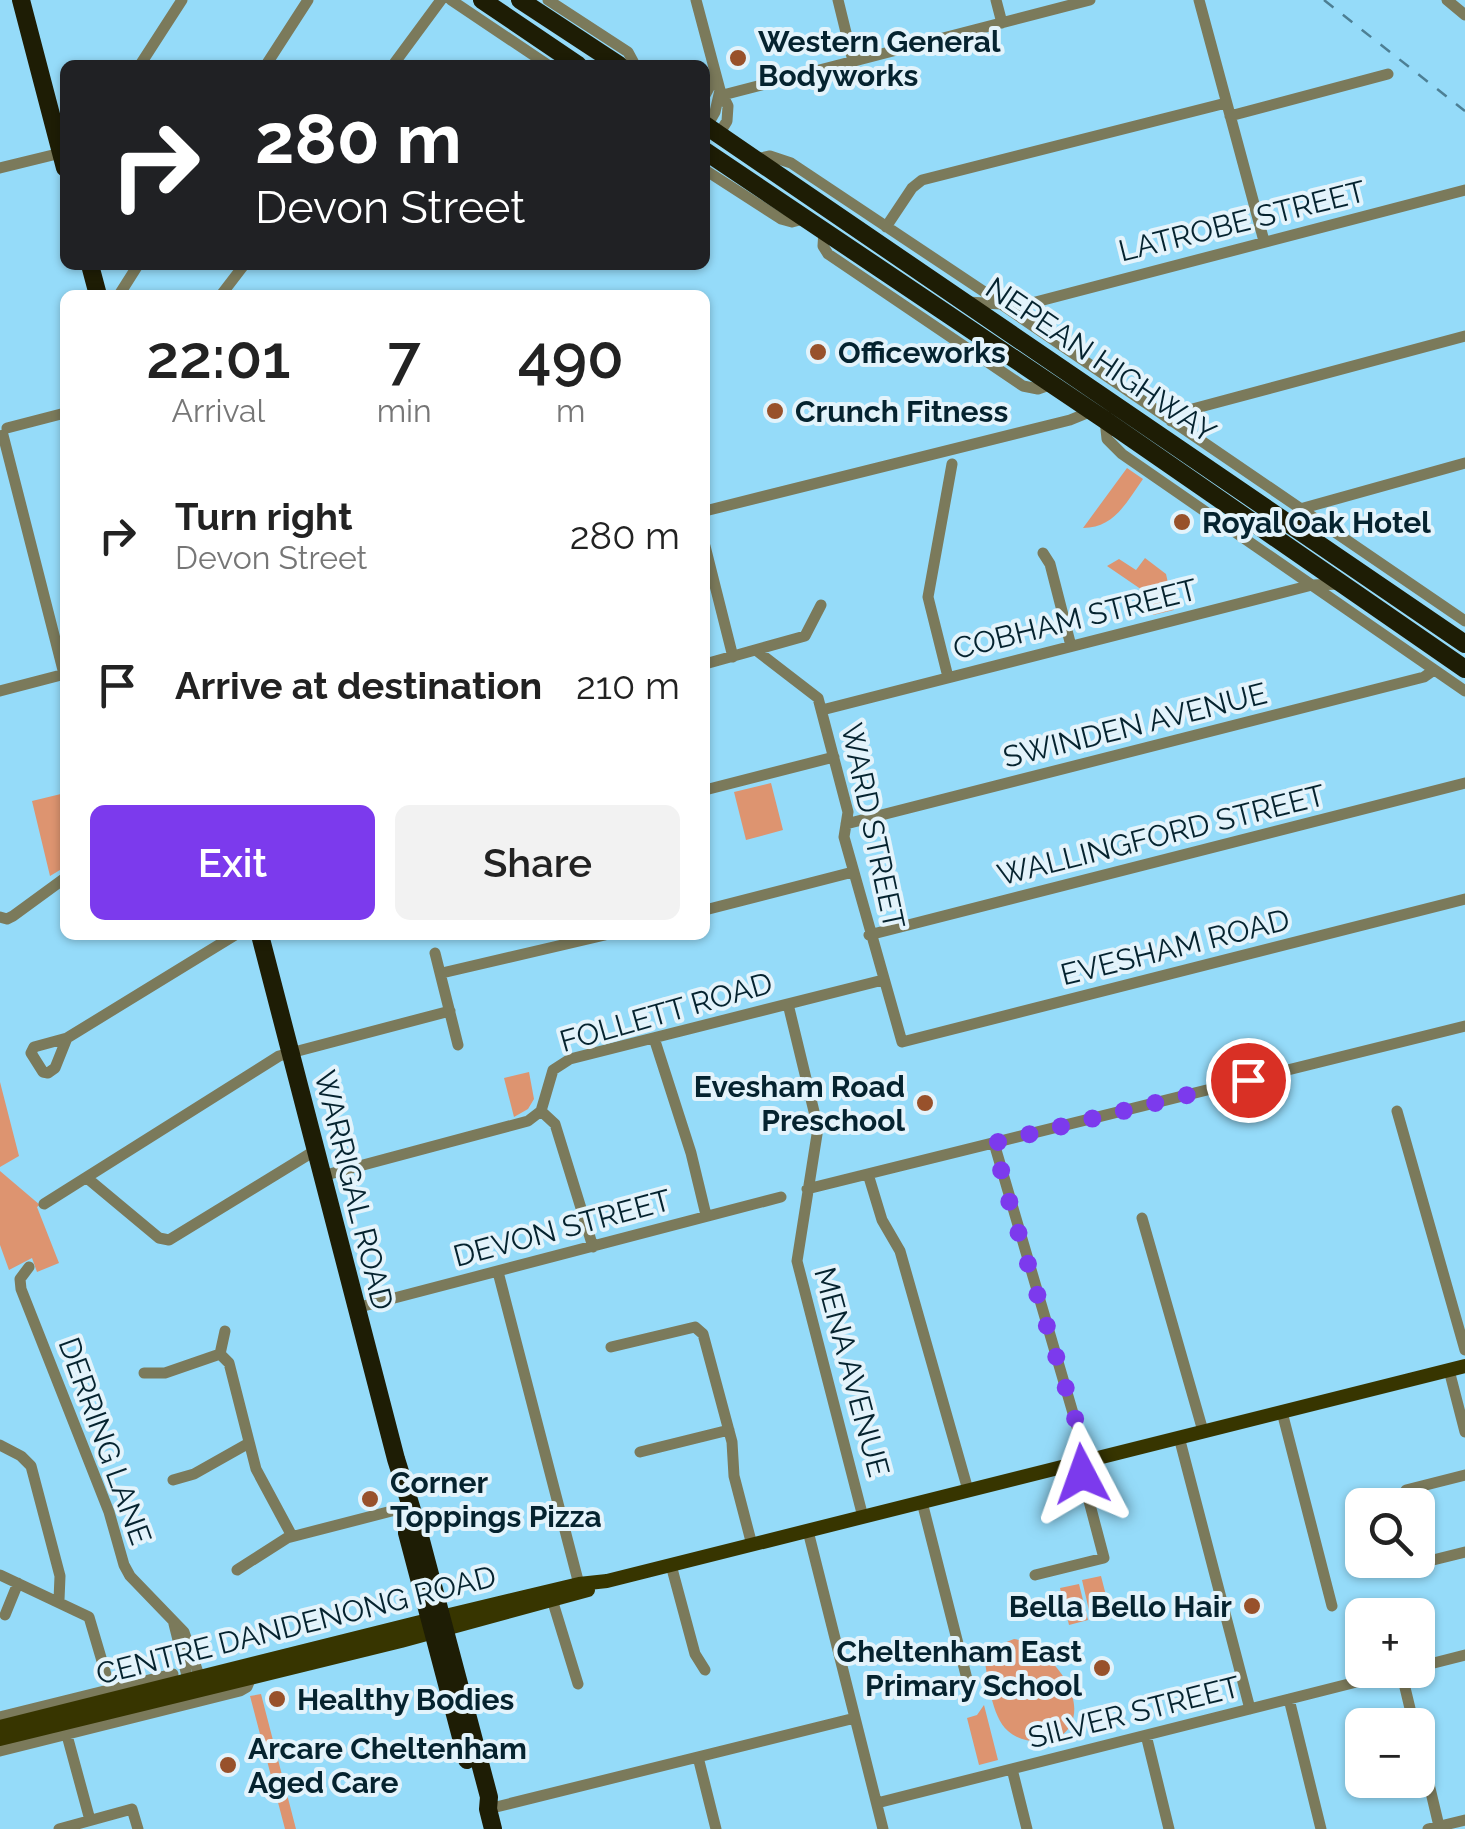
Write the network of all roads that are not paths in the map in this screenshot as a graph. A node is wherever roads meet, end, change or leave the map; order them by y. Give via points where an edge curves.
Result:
1 (22, 0) edge
2 (182, 0) edge
3 (308, 0) edge
4 (441, 0) edge
5 (451, 0) edge
6 (482, 0) edge
7 (520, 0) edge
8 (548, 0) edge
9 (696, 0) edge
10 (838, 0) edge
11 (996, 0) edge
12 (1090, 0) edge
13 (1199, 0) edge
14 (1448, 0) edge
15 (1465, 15) edge
16 (1002, 23) junction
17 (143, 60) edge
18 (269, 60) edge
19 (397, 60) edge
20 (541, 60) edge
21 (571, 60) edge
22 (611, 60) edge
23 (632, 60) edge
24 (853, 61) junction
25 (1388, 74) dead end
26 (716, 75) junction
27 (710, 86) edge
28 (722, 92) junction
29 (1228, 109) junction
30 (710, 128) edge
31 (710, 132) edge
32 (60, 148) edge
33 (710, 153) edge
34 (756, 159) junction
35 (60, 160) edge
36 (0, 168) edge
37 (710, 173) edge
38 (1465, 190) edge
39 (808, 218) junction
40 (886, 227) junction
41 (824, 230) junction
42 (862, 231) junction
43 (1264, 242) junction
44 (850, 248) junction
45 (968, 302) junction
46 (1032, 302) junction
47 (1005, 306) junction
48 (953, 317) junction
49 (923, 319) junction
50 (1028, 322) junction
51 (1465, 336) edge
52 (1034, 347) junction
53 (1059, 389) junction
54 (60, 414) edge
55 (1136, 416) junction
56 (1100, 421) junction
57 (1170, 421) junction
58 (1042, 425) junction
59 (2, 430) edge
60 (1124, 434) junction
61 (1465, 462) edge
62 (952, 464) dead end
63 (710, 509) edge
64 (1300, 509) junction
65 (1043, 552) dead end
66 (710, 566) edge
67 (1342, 584) junction
68 (1312, 585) junction
69 (821, 605) dead end
70 (1463, 633) edge
71 (1071, 646) junction
72 (757, 651) junction
73 (733, 656) junction
74 (60, 662) edge
75 (710, 663) edge
76 (1437, 664) junction
77 (1465, 669) edge
78 (60, 675) edge
79 (948, 677) junction
80 (1448, 679) junction
81 (1465, 683) edge
82 (0, 691) edge
83 (1465, 691) edge
84 (822, 710) junction
85 (834, 758) junction
86 (1465, 783) edge
87 (710, 789) edge
88 (846, 824) junction
89 (853, 872) junction
90 (60, 882) edge
91 (1465, 900) edge
92 (710, 909) edge
93 (2, 918) edge
94 (869, 935) junction
95 (228, 940) edge
96 (261, 940) edge
97 (584, 940) edge
98 (435, 953) dead end
99 (442, 973) junction
100 (882, 980) junction
101 (788, 1004) junction
102 (450, 1011) junction
103 (1465, 1026) edge
104 (67, 1038) dead end
105 (654, 1038) junction
106 (899, 1039) joint
107 (458, 1045) dead end
108 (290, 1053) junction
109 (540, 1111) junction
110 (1397, 1111) dead end
111 (994, 1143) junction
112 (316, 1150) junction
113 (868, 1174) junction
114 (322, 1176) junction
115 (86, 1178) junction
116 (808, 1189) junction
117 (781, 1196) dead end
118 (44, 1204) dead end
119 (706, 1215) junction
120 (1142, 1218) dead end
121 (593, 1247) junction
122 (28, 1267) dead end
123 (498, 1272) junction
124 (356, 1308) junction
125 (224, 1331) dead end
126 (611, 1347) dead end
127 (1465, 1350) edge
128 (220, 1354) junction
129 (1465, 1366) edge
130 (1449, 1370) junction
131 (144, 1373) dead end
132 (1282, 1412) junction
133 (729, 1430) junction
134 (1203, 1432) junction
135 (1465, 1432) edge
136 (1179, 1438) junction
137 (249, 1442) junction
138 (0, 1445) edge
139 (640, 1452) dead end
140 (1083, 1462) junction
141 (1465, 1475) edge
142 (173, 1480) dead end
143 (1414, 1488) edge
144 (968, 1490) junction
145 (922, 1502) junction
146 (406, 1507) junction
147 (864, 1517) junction
148 (808, 1531) junction
149 (292, 1536) junction
150 (752, 1545) junction
151 (1465, 1552) edge
152 (1435, 1560) edge
153 (671, 1565) junction
154 (237, 1570) dead end
155 (0, 1575) edge
156 (1035, 1575) dead end
157 (18, 1583) junction
158 (580, 1589) junction
159 (551, 1597) junction
160 (54, 1598) junction
161 (1332, 1606) dead end
162 (4, 1614) dead end
163 (437, 1625) junction
164 (1465, 1655) edge
165 (1435, 1663) edge
166 (705, 1670) dead end
167 (172, 1674) dead end
168 (252, 1675) junction
169 (196, 1684) junction
170 (578, 1684) dead end
171 (1345, 1685) edge
172 (114, 1699) junction
173 (1289, 1699) junction
174 (966, 1700) dead end
175 (1250, 1709) junction
176 (0, 1717) edge
177 (855, 1718) junction
178 (64, 1723) junction
179 (0, 1727) edge
180 (1146, 1735) junction
181 (0, 1739) edge
182 (0, 1752) edge
183 (698, 1757) junction
184 (1012, 1769) junction
185 (1429, 1798) edge
186 (876, 1803) junction
187 (488, 1809) junction
188 (90, 1820) junction
189 (1465, 1820) edge
190 (1434, 1828) edge
191 (59, 1829) edge
192 (138, 1829) edge
193 (493, 1829) edge
194 (716, 1829) edge
195 (883, 1829) edge
196 (1027, 1829) edge
197 (1169, 1829) edge
198 (1322, 1829) edge

1 - 32 highway
2 - 17 street
3 - 18 street
4 - 19 street
5 - 20 street
6 - 21 highway
7 - 22 highway
8 - 23 street
9 - 26 street
10 - 24 street
11 - 16 street
12 - 16 street
13 - 29 street
14 - 15 street
16 - 24 street
24 - 28 street
25 - 29 street
26 - 27 street
26 - 28 street
28 - 30 street
29 - 40 street via 922,180
29 - 43 street
31 - 34 highway, NEPEAN HIGHWAY
33 - 39 highway, NEPEAN HIGHWAY
34 - 40 street via 786,160
34 - 42 highway, NEPEAN HIGHWAY
35 - 36 street
37 - 39 street via 773,216
38 - 43 street, LATROBE STREET
39 - 41 highway, NEPEAN HIGHWAY
40 - 47 street
41 - 44 highway, NEPEAN HIGHWAY
41 - 49 street via 828,254
42 - 44 highway
42 - 45 highway, NEPEAN HIGHWAY
43 - 46 street, LATROBE STREET
44 - 48 highway, NEPEAN HIGHWAY
45 - 47 street, LATROBE STREET
45 - 52 highway, NEPEAN HIGHWAY
46 - 47 street, LATROBE STREET
46 - 50 street via 1024,311
47 - 50 street
48 - 49 street
48 - 53 highway, NEPEAN HIGHWAY
49 - 53 street via 1023,386
50 - 52 street
50 - 57 street
51 - 57 street via 1185,411
52 - 55 highway, NEPEAN HIGHWAY
53 - 56 highway, NEPEAN HIGHWAY
53 - 58 street via 1057,418
54 - 59 street
55 - 60 highway
55 - 70 highway, NEPEAN HIGHWAY
56 - 58 street
56 - 60 highway, NEPEAN HIGHWAY
56 - 68 street via 1122,454
57 - 64 street
58 - 63 street
59 - 74 street
60 - 67 highway, NEPEAN HIGHWAY
61 - 64 street
62 - 79 street via 928,597
64 - 70 street
65 - 71 street
66 - 73 street
67 - 68 street, COBHAM STREET
67 - 76 highway, NEPEAN HIGHWAY via 1413,632
68 - 71 street, COBHAM STREET
68 - 76 street
69 - 72 street via 805,636
70 - 76 street
71 - 79 street, COBHAM STREET
72 - 73 street
72 - 84 street, WARD STREET via 816,696
73 - 75 street
76 - 77 highway, NEPEAN HIGHWAY
76 - 80 street
76 - 88 street, SWINDEN AVENUE via 1424,677
78 - 82 street
79 - 84 street, COBHAM STREET
80 - 81 street
80 - 83 street
84 - 85 street, WARD STREET
85 - 87 street
85 - 88 street, WARD STREET
86 - 94 street, WALLINGFORD STREET
88 - 89 street, WARD STREET
89 - 92 street
89 - 94 street, WARD STREET
90 - 93 street
91 - 106 street, EVESHAM ROAD
94 - 100 street, WARD STREET
95 - 104 street
96 - 108 highway, WARRIGAL ROAD
97 - 99 street
98 - 99 street
99 - 102 street
100 - 101 street, FOLLETT ROAD
100 - 106 street, WARD STREET
101 - 105 street, FOLLETT ROAD
101 - 116 street, MENA AVENUE via 818,1118
102 - 107 street
102 - 108 street
103 - 111 street
105 - 109 street, FOLLETT ROAD via 560,1064 550,1074
105 - 119 street
108 - 112 highway, WARRIGAL ROAD
108 - 115 street
109 - 114 street via 520,1124
109 - 121 street via 555,1124
110 - 127 street
111 - 113 street
111 - 140 street
112 - 114 highway, WARRIGAL ROAD
112 - 115 street via 169,1240
113 - 116 street
113 - 144 street via 901,1256
114 - 124 highway, WARRIGAL ROAD
115 - 118 street
116 - 147 street, MENA AVENUE via 796,1261
117 - 119 street, DEVON STREET
119 - 121 street, DEVON STREET
120 - 134 street
121 - 123 street, DEVON STREET
122 - 169 street, DERRING LANE via 21,1289 124,1564 173,1620
123 - 124 street, DEVON STREET
123 - 158 street
124 - 146 highway, WARRIGAL ROAD
125 - 128 street
126 - 133 street via 700,1329
128 - 131 street via 165,1373
128 - 137 street via 229,1363
129 - 130 main road, CENTRE DANDENONG ROAD
130 - 132 main road, CENTRE DANDENONG ROAD
130 - 135 street
132 - 134 main road, CENTRE DANDENONG ROAD
132 - 161 street
133 - 139 street
133 - 150 street
134 - 136 main road, CENTRE DANDENONG ROAD
136 - 140 main road, CENTRE DANDENONG ROAD
136 - 175 street
137 - 142 street
137 - 149 street
138 - 160 street via 31,1466 60,1582
140 - 144 main road, CENTRE DANDENONG ROAD
140 - 156 street via 1104,1558
141 - 143 street
144 - 145 main road, CENTRE DANDENONG ROAD
145 - 147 main road, CENTRE DANDENONG ROAD
145 - 174 street via 968,1682
146 - 149 street
146 - 163 highway, WARRIGAL ROAD
147 - 148 main road, CENTRE DANDENONG ROAD
148 - 150 main road, CENTRE DANDENONG ROAD
148 - 177 street
149 - 154 street
150 - 153 main road, CENTRE DANDENONG ROAD
151 - 152 street
153 - 158 main road, CENTRE DANDENONG ROAD
153 - 166 street
155 - 157 street
157 - 160 street
157 - 162 street
158 - 159 main road, CENTRE DANDENONG ROAD
159 - 163 main road, CENTRE DANDENONG ROAD
159 - 170 street
160 - 172 street via 91,1620
163 - 168 main road, CENTRE DANDENONG ROAD
163 - 169 main road, CENTRE DANDENONG ROAD
163 - 187 highway, WARRIGAL ROAD via 479,1800
164 - 165 street
167 - 172 street, CENTRE DANDENONG ROAD
168 - 169 main road, CENTRE DANDENONG ROAD
168 - 178 street, CENTRE DANDENONG ROAD via 235,1692
169 - 172 main road, CENTRE DANDENONG ROAD
171 - 173 street, SILVER STREET
172 - 176 street, CENTRE DANDENONG ROAD
172 - 178 main road, CENTRE DANDENONG ROAD
173 - 175 street, SILVER STREET
173 - 198 street
175 - 180 street, SILVER STREET
177 - 183 street
177 - 186 street
178 - 179 main road, CENTRE DANDENONG ROAD
178 - 181 main road, CENTRE DANDENONG ROAD
178 - 182 street, CENTRE DANDENONG ROAD
178 - 188 street
180 - 184 street, SILVER STREET
180 - 197 street
183 - 187 street
183 - 194 street
184 - 186 street, SILVER STREET
184 - 196 street
185 - 190 street
186 - 195 street
187 - 193 highway, WARRIGAL ROAD
188 - 191 street
188 - 192 street via 132,1809
189 - 190 street

